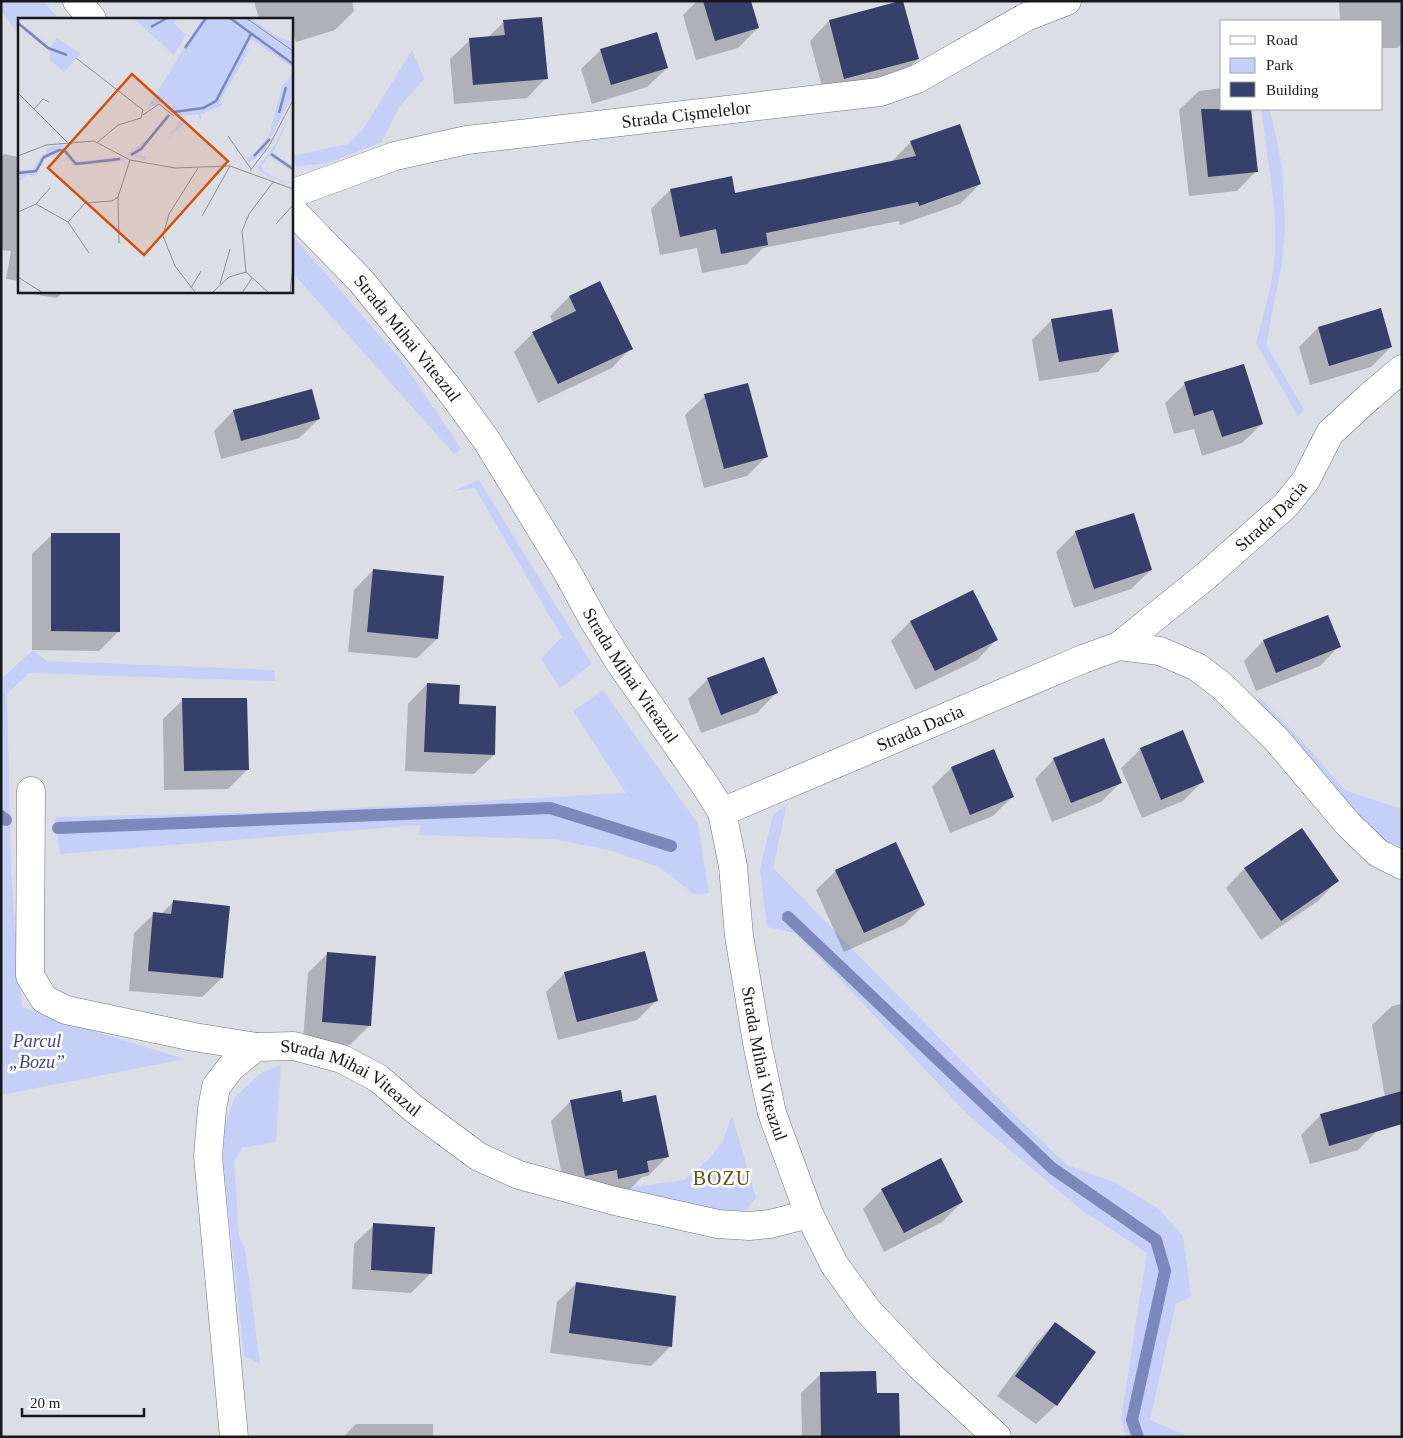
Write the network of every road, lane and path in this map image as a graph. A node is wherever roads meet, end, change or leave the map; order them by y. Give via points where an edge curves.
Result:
1 (77, 1) edge
2 (1067, 1) edge
3 (91, 18) edge
4 (292, 194) edge
5 (292, 210) edge
6 (1402, 369) edge
7 (1119, 646) junction
8 (31, 791) dead end
9 (722, 812) junction
10 (1402, 865) edge
11 (256, 1047) junction
12 (809, 1214) junction
13 (234, 1437) edge
14 (998, 1437) edge

1 - 3 street
2 - 4 street, Strada Cișmelelor via 1026,17 917,80 880,92 466,140 395,156
5 - 9 street, Strada Mihai Viteazul via 361,281 487,441 618,660
6 - 7 street, Strada Dacia via 1330,433 1306,480 1285,506
7 - 9 street, Strada Dacia
7 - 10 street, Strada Dacia via 1160,650 1197,667 1222,686 1276,739 1348,824 1378,853
8 - 11 street, Strada Mihai Viteazul via 30,976 44,998 66,1010
9 - 12 street, Strada Mihai Viteazul via 733,866 741,946 772,1113
11 - 12 street, Strada Mihai Viteazul via 294,1046 342,1060 378,1078 479,1157 519,1175 614,1201 718,1224 770,1224
11 - 13 street, Strada Mihai Viteazul via 230,1067 216,1088 208,1156
12 - 14 street, Strada Mihai Viteazul via 834,1264 868,1311 922,1368

